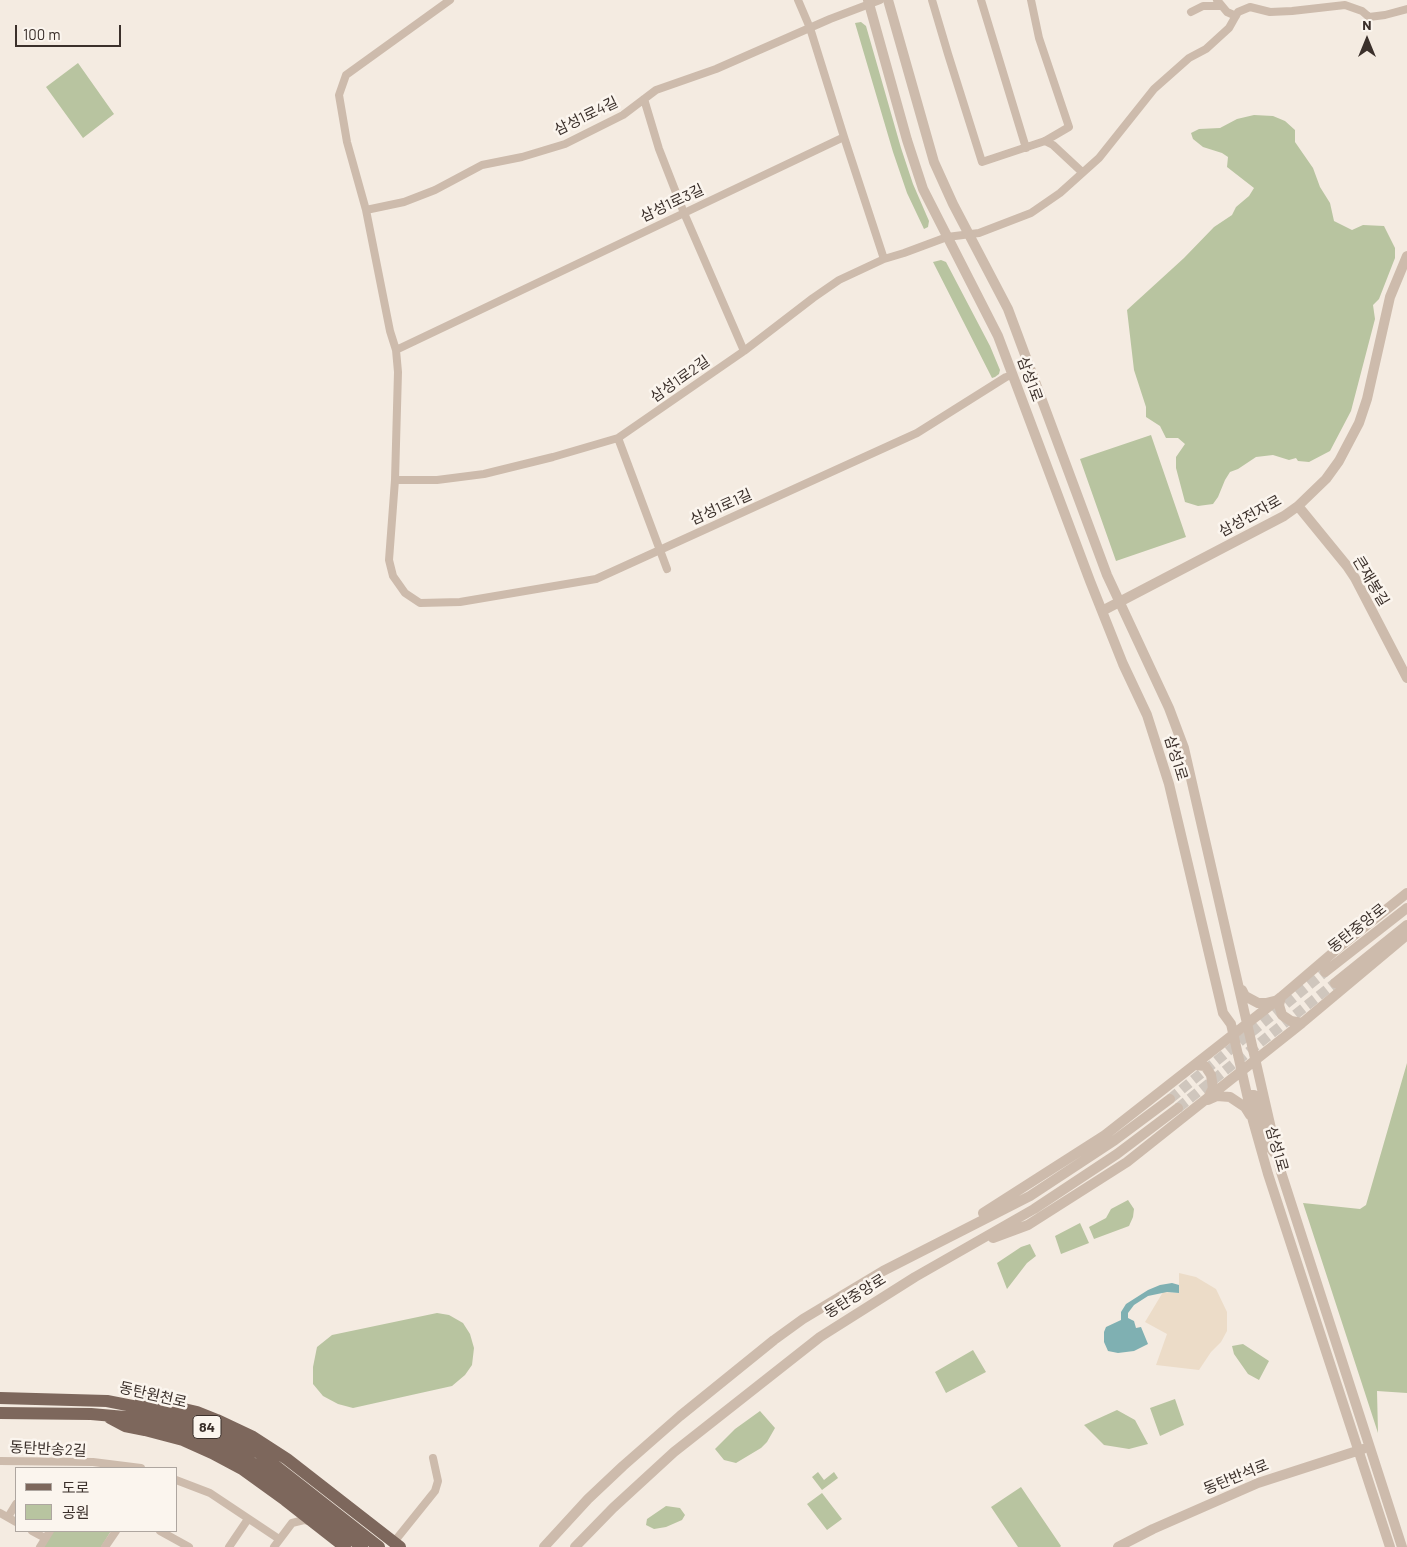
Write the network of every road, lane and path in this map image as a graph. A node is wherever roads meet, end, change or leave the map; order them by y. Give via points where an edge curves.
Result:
1 (450, 0) edge
2 (798, 0) edge
3 (880, 0) edge
4 (888, 0) edge
5 (932, 0) edge
6 (981, 0) edge
7 (1031, 0) edge
8 (868, 2) edge
9 (1219, 3) edge
10 (1407, 9) edge
11 (1191, 12) dead end
12 (1236, 16) junction
13 (810, 28) junction
14 (644, 99) junction
15 (844, 137) junction
16 (1045, 141) junction
17 (1026, 148) junction
18 (1082, 172) junction
19 (366, 210) junction
20 (684, 213) junction
21 (971, 235) junction
22 (951, 237) junction
23 (1407, 256) edge
24 (884, 258) junction
25 (396, 350) junction
26 (744, 351) junction
27 (1013, 375) junction
28 (618, 438) junction
29 (396, 480) junction
30 (1298, 506) junction
31 (658, 550) junction
32 (667, 569) dead end
33 (1119, 602) junction
34 (1102, 611) junction
35 (1407, 678) edge
36 (1407, 894) edge
37 (1407, 908) edge
38 (1407, 925) edge
39 (1407, 935) edge
40 (1325, 972) tunnel mouth
41 (1236, 979) junction
42 (1335, 983) tunnel mouth
43 (1282, 997) junction
44 (1302, 1023) junction
45 (1248, 1024) junction
46 (1233, 1035) junction
47 (1256, 1060) junction
48 (1195, 1065) junction
49 (1242, 1071) junction
50 (1170, 1099) tunnel mouth
51 (1205, 1099) junction
52 (1248, 1100) junction
53 (1178, 1108) tunnel mouth
54 (1253, 1121) junction
55 (1278, 1157) junction
56 (952, 1235) junction
57 (960, 1251) junction
58 (0, 1398) edge
59 (107, 1401) junction
60 (0, 1413) edge
61 (106, 1415) junction
62 (1352, 1432) junction
63 (1371, 1446) junction
64 (1358, 1451) junction
65 (1343, 1456) junction
66 (433, 1458) dead end
67 (44, 1460) junction
68 (0, 1461) edge
69 (91, 1465) edge
70 (40, 1467) edge
71 (124, 1467) edge
72 (178, 1481) edge
73 (285, 1500) junction
74 (15, 1506) edge
75 (0, 1513) edge
76 (8, 1517) junction
77 (248, 1518) junction
78 (15, 1521) edge
79 (314, 1522) junction
80 (292, 1523) junction
81 (34, 1532) edge
82 (49, 1532) edge
83 (115, 1532) edge
84 (162, 1532) edge
85 (45, 1538) junction
86 (279, 1539) junction
87 (397, 1545) edge
88 (40, 1547) edge
89 (105, 1547) edge
90 (189, 1547) edge
91 (229, 1547) edge
92 (274, 1547) edge
93 (345, 1547) edge
94 (362, 1547) edge
95 (379, 1547) edge
96 (544, 1547) edge
97 (575, 1547) edge
98 (1118, 1547) edge
99 (1390, 1547) edge
100 (1402, 1547) edge

1 - 19 street via 346,75 339,95 347,142
2 - 13 street
3 - 8 street, 삼성1로4길
4 - 21 street, 삼성1로 via 934,162
5 - 17 street via 982,162
6 - 17 street
7 - 16 street via 1039,38 1069,128
8 - 13 street, 삼성1로4길
8 - 22 street, 삼성1로 via 923,189
9 - 11 street
9 - 12 street
10 - 12 street via 1369,17 1346,5 1278,12 1250,7
12 - 18 street, 삼성1로2길 via 1229,28 1206,49 1189,58 1154,89 1099,158
13 - 14 street, 삼성1로4길 via 716,69 656,90
13 - 15 street
14 - 19 street, 삼성1로4길 via 623,115 565,144 482,165 435,190 404,202
14 - 20 street
15 - 20 street, 삼성1로3길
15 - 24 street
16 - 17 street
16 - 18 street
18 - 21 street, 삼성1로2길 via 1060,193 1031,213
19 - 25 street
20 - 25 street, 삼성1로3길
20 - 26 street
21 - 22 street, 삼성1로2길
21 - 33 street, 삼성1로 via 1008,309
22 - 24 street, 삼성1로2길
22 - 27 street, 삼성1로
23 - 30 street, 삼성전자로 via 1390,297 1359,424 1335,467
24 - 26 street, 삼성1로2길 via 819,293
25 - 29 street
26 - 28 street, 삼성1로2길
27 - 31 street, 삼성1로1길 via 917,433
27 - 34 street, 삼성1로
28 - 29 street, 삼성1로2길 via 484,474 437,480
28 - 31 street
29 - 31 street, 삼성1로1길 via 389,560 393,576 405,593 420,602 460,602 596,579
30 - 33 street, 삼성전자로
30 - 35 street, 큰재봉길 via 1355,578
31 - 32 street
33 - 34 street, 삼성전자로
33 - 41 street, 삼성1로 via 1169,708 1184,748
34 - 46 street, 삼성1로 via 1147,715 1169,784 1223,1013 1231,1024
36 - 43 street
37 - 40 street, 동탄중앙로
38 - 42 street
39 - 44 street
41 - 43 street via 1246,996 1258,1003
41 - 45 street, 삼성1로
43 - 44 street via 1279,1005 1282,1015 1291,1022
43 - 45 street
44 - 47 street
45 - 46 street
45 - 47 street, 삼성1로
46 - 48 street
46 - 49 street, 삼성1로
47 - 49 street
47 - 55 street, 삼성1로
48 - 51 street via 1205,1066 1211,1075 1213,1088
48 - 56 street via 1105,1135
49 - 51 street
49 - 52 street, 삼성1로
50 - 56 street via 1030,1196
51 - 54 street via 1230,1096 1245,1107
51 - 57 street via 1126,1162 1028,1225
52 - 54 street, 삼성1로
52 - 55 street via 1254,1096 1267,1144
53 - 57 street, 동탄중앙로 via 1117,1154 1034,1209
54 - 62 street, 삼성1로
55 - 63 street, 삼성1로
56 - 96 street, 동탄중앙로 via 843,1294 774,1340 623,1466
57 - 97 street, 동탄중앙로 via 820,1337 674,1452
58 - 59 main road, 동탄원천로 / 84
59 - 87 main road via 128,1397 161,1403 197,1412 235,1428 287,1459
59 - 95 main road, 동탄원천로 / 84 via 164,1412 234,1439 282,1469
60 - 61 main road, 동탄원천로 / 84
61 - 73 main road via 125,1426 164,1435 212,1453 242,1469
61 - 94 main road, 동탄원천로 / 84 via 166,1425 224,1446 262,1469
62 - 64 street, 삼성1로
62 - 65 street
63 - 64 street, 동탄반석로
63 - 100 street, 삼성1로
64 - 65 street, 동탄반석로
64 - 99 street, 삼성1로
65 - 98 street, 동탄반석로 via 1258,1483
66 - 87 street via 438,1481 435,1491
67 - 68 street, 동탄반송2길
67 - 69 street, 동탄반송2길
67 - 70 street
69 - 71 street, 동탄반송2길
72 - 77 street via 210,1493
73 - 79 main road
73 - 80 street
74 - 76 street
75 - 76 street
76 - 78 street
77 - 86 street
77 - 91 street
79 - 80 street
79 - 93 main road
80 - 86 street
81 - 85 street
82 - 85 street
83 - 89 street
84 - 90 street
85 - 88 street
86 - 92 street

